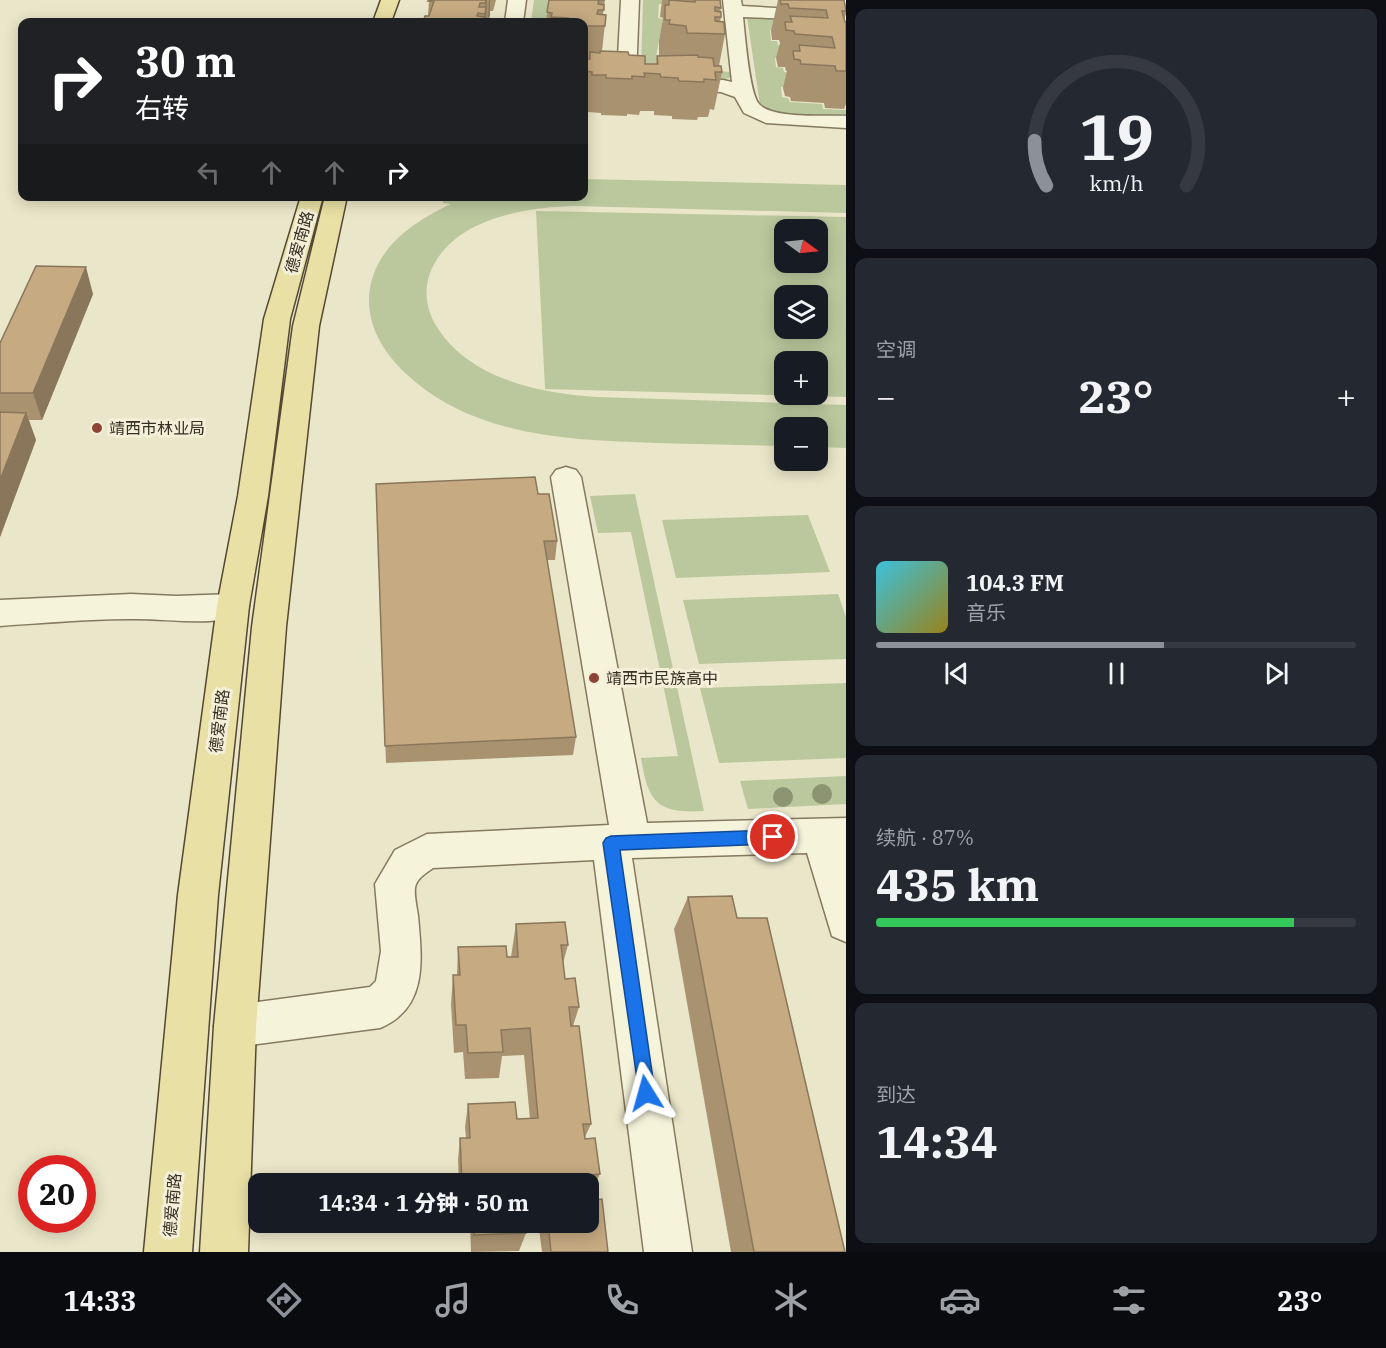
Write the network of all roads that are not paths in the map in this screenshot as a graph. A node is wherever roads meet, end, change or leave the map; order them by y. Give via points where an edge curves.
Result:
1 (373, 0) edge
2 (390, 0) edge
3 (517, 0) edge
4 (630, 0) edge
5 (733, 6) edge
6 (845, 12) edge
7 (367, 18) edge
8 (383, 18) edge
9 (515, 18) edge
10 (588, 81) edge
11 (626, 83) junction
12 (743, 93) junction
13 (846, 122) edge
14 (311, 201) edge
15 (335, 201) edge
16 (566, 477) dead end
17 (233, 606) junction
18 (0, 613) edge
19 (833, 836) edge
20 (621, 842) junction
21 (846, 923) edge
22 (235, 1026) junction
23 (168, 1252) edge
24 (224, 1252) edge
25 (668, 1252) edge

1 - 7 main road
2 - 8 main road
3 - 9 street
4 - 11 street
5 - 6 street
5 - 12 street
10 - 11 street
11 - 12 street via 723,86
12 - 13 street via 752,109 773,119
14 - 17 main road, 德爱南路 via 277,319 253,496
15 - 22 main road, 德爱南路 via 306,326 269,627
16 - 20 street
17 - 18 street via 130,606
17 - 23 main road, 德爱南路 via 198,895
19 - 20 street
19 - 21 street
20 - 22 street via 427,850 409,862 395,884 402,951 396,991 380,1007
20 - 25 street
22 - 24 main road, 德爱南路

